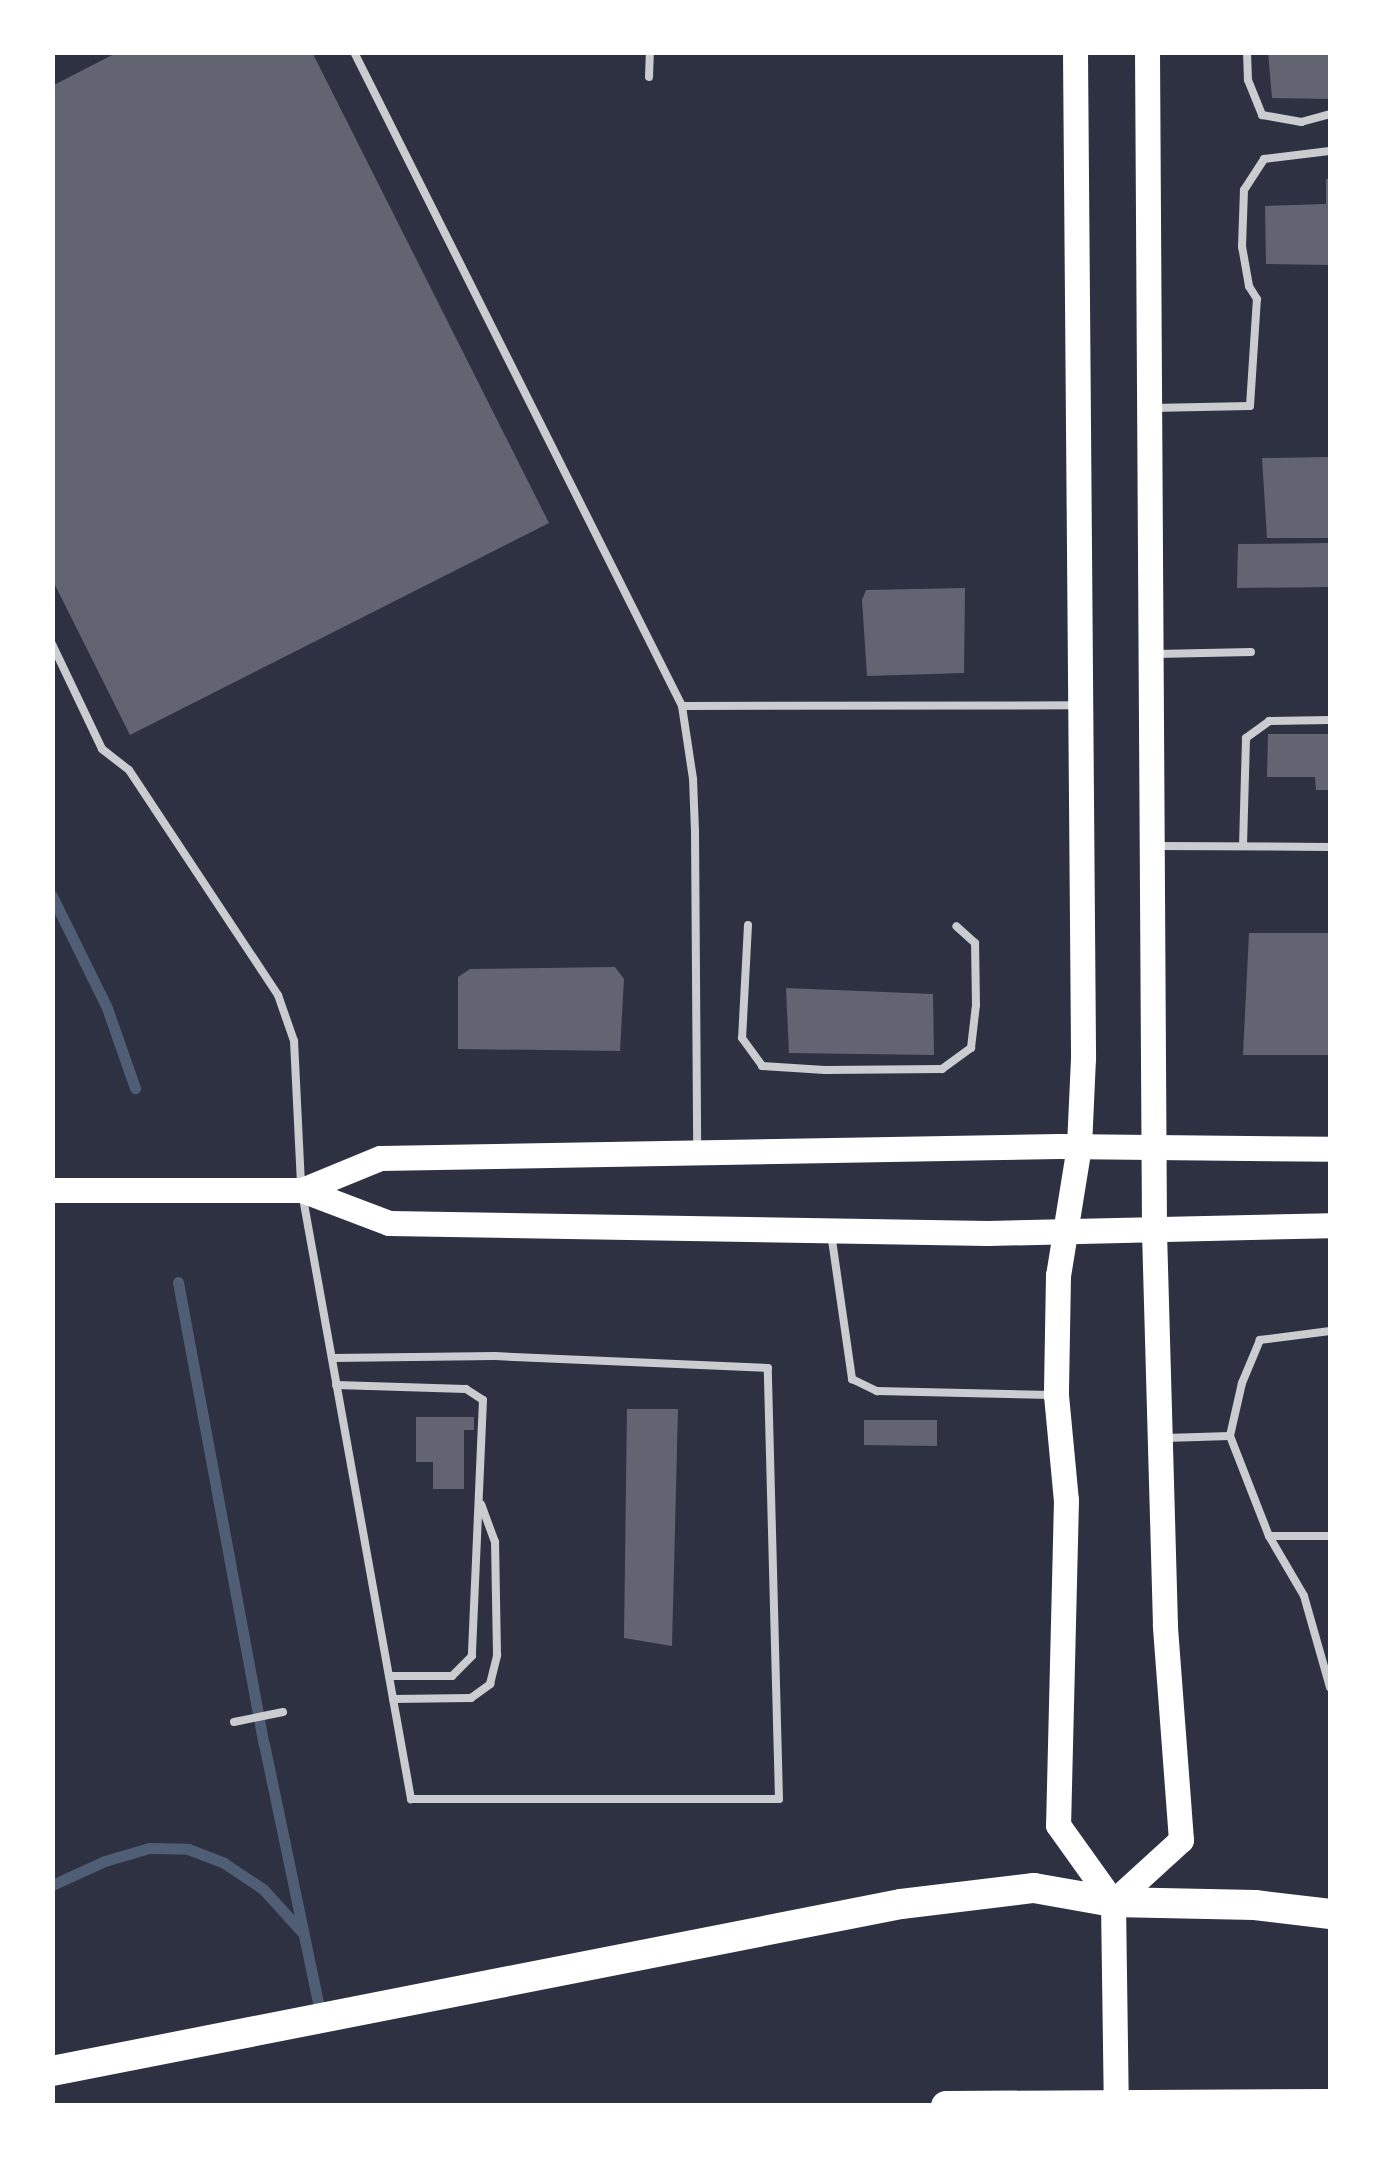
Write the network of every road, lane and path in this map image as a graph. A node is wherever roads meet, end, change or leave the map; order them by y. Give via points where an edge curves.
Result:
1 (354, 52) edge
2 (650, 52) edge
3 (1075, 52) edge
4 (1148, 52) edge
5 (1247, 52) edge
6 (649, 77) dead end
7 (1330, 114) edge
8 (1330, 150) edge
9 (1150, 408) junction
10 (52, 644) edge
11 (1251, 652) dead end
12 (1152, 654) junction
13 (1082, 705) junction
14 (682, 706) junction
15 (1330, 720) edge
16 (1152, 846) junction
17 (1243, 846) junction
18 (1330, 847) edge
19 (748, 924) dead end
20 (956, 926) dead end
21 (1078, 1146) junction
22 (1152, 1148) junction
23 (1330, 1150) edge
24 (697, 1152) junction
25 (52, 1190) edge
26 (302, 1190) junction
27 (1330, 1225) edge
28 (1154, 1229) junction
29 (831, 1230) junction
30 (1064, 1231) junction
31 (1330, 1330) edge
32 (332, 1358) junction
33 (336, 1385) junction
34 (1056, 1395) junction
35 (1230, 1436) junction
36 (1158, 1438) junction
37 (480, 1503) junction
38 (1269, 1536) junction
39 (1330, 1536) edge
40 (389, 1676) junction
41 (1330, 1686) edge
42 (393, 1698) junction
43 (283, 1712) dead end
44 (234, 1722) dead end
45 (1113, 1902) junction
46 (1330, 1914) edge
47 (52, 2071) edge
48 (1330, 2104) edge
49 (946, 2106) edge
50 (1116, 2106) edge

1 - 14 lane
2 - 6 lane
3 - 13 main road
4 - 9 main road
5 - 7 lane via 1248,80 1262,115 1301,122
8 - 9 lane via 1264,160 1244,190 1242,247 1256,298 1250,406
9 - 12 main road
10 - 26 lane via 102,749 129,770 278,995 294,1041
11 - 12 lane
12 - 16 main road
13 - 14 lane
13 - 21 main road via 1084,1058
14 - 24 lane via 696,832
15 - 17 lane via 1269,721 1246,738
16 - 17 lane
16 - 22 main road
17 - 18 lane
19 - 20 lane via 742,1038 762,1066 825,1070 942,1069 970,1048 975,944
21 - 22 main road
21 - 24 main road
21 - 30 main road
22 - 23 main road
22 - 28 main road
24 - 26 main road via 380,1158
25 - 26 main road
26 - 29 main road via 389,1224
26 - 32 lane
27 - 28 main road
28 - 30 main road
28 - 36 main road
29 - 30 main road
29 - 34 lane via 852,1379 878,1391
30 - 34 main road
31 - 35 lane via 1260,1340
32 - 33 lane
32 - 42 lane via 495,1356 768,1368 779,1799 411,1799
33 - 37 lane via 466,1389 482,1400
33 - 40 lane
34 - 45 main road via 1066,1500 1058,1825
35 - 36 lane
35 - 38 lane
36 - 45 main road via 1180,1840
37 - 40 lane via 472,1656 452,1676
37 - 42 lane via 495,1542 497,1655 490,1684 471,1698
38 - 39 lane
38 - 41 lane via 1304,1596
40 - 42 lane
43 - 44 lane
45 - 46 highway
45 - 47 highway via 1034,1888 901,1904
45 - 50 main road
48 - 49 highway

